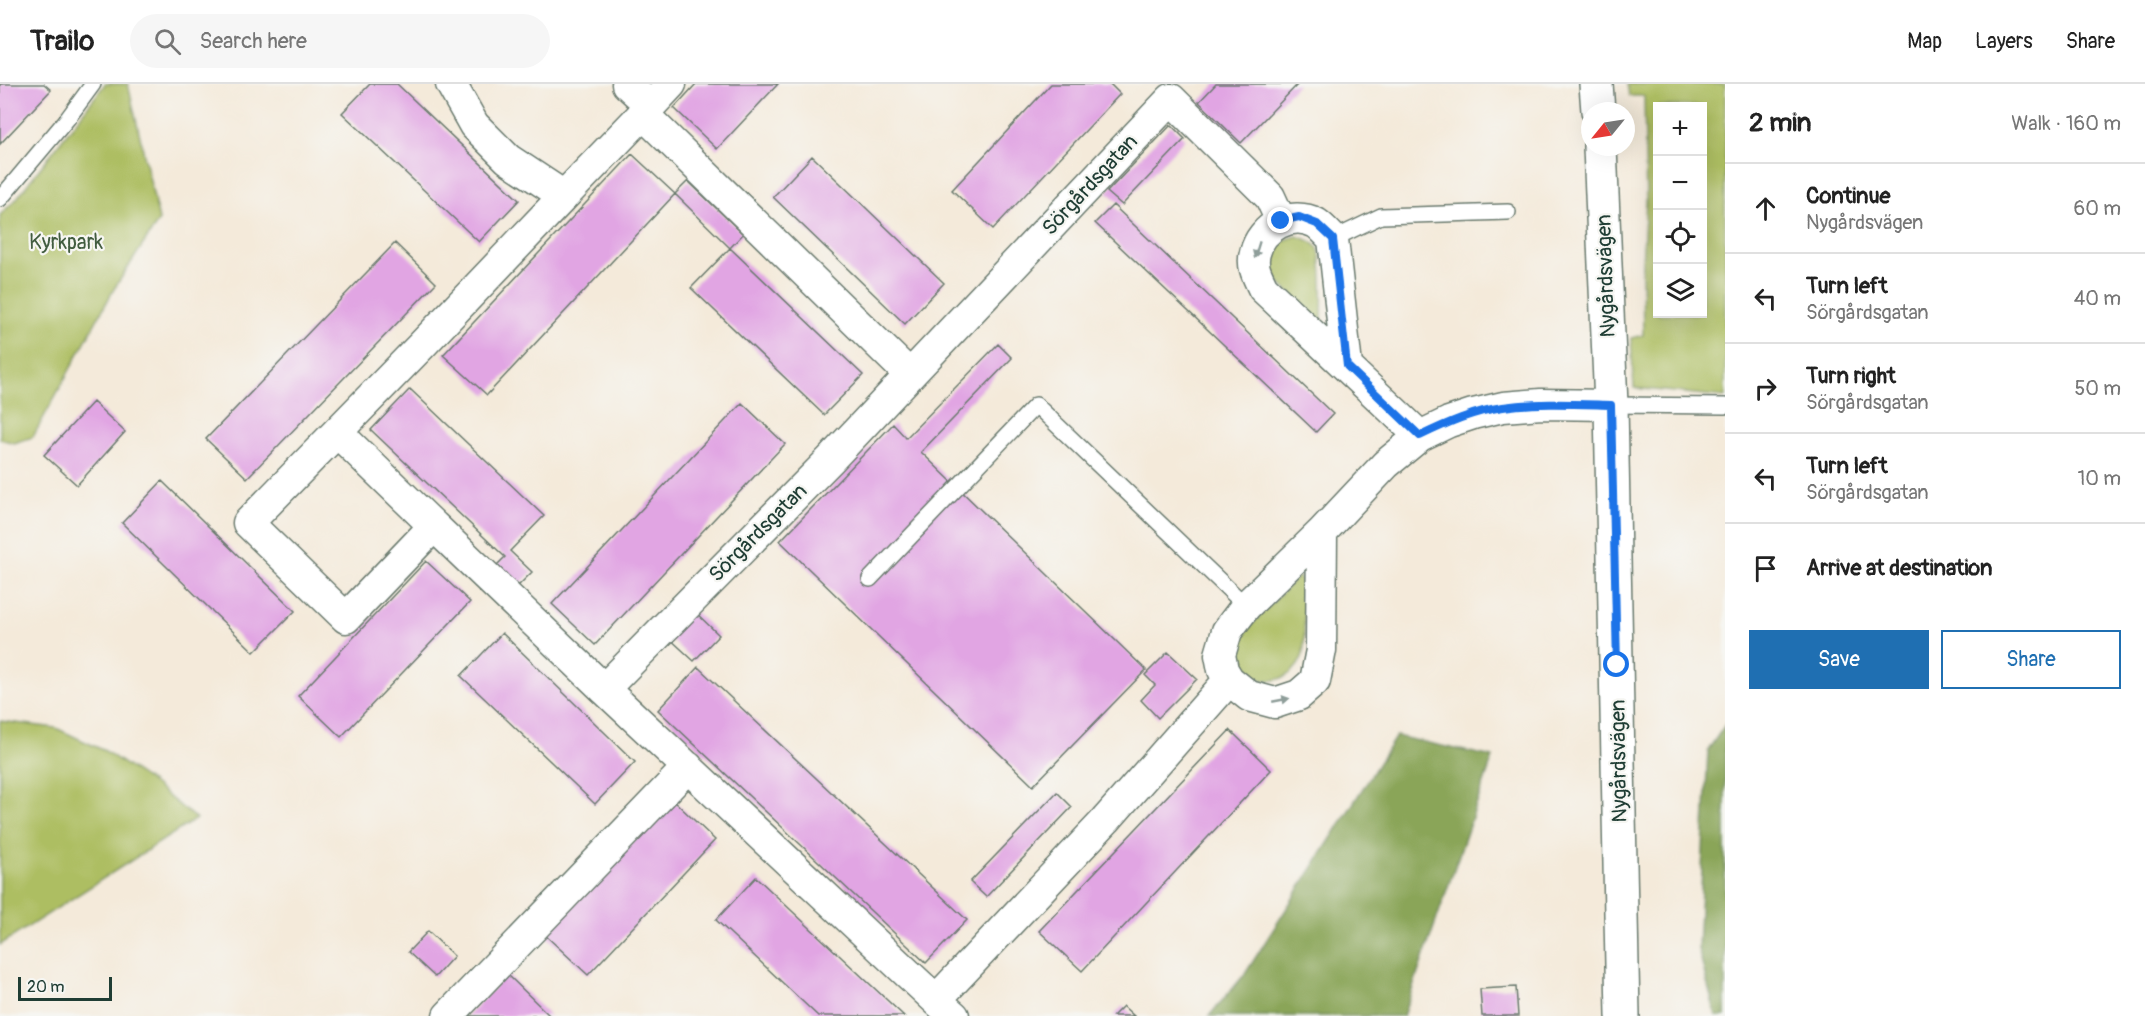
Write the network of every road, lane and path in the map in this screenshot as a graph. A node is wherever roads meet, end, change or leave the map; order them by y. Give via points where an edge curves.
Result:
1 (93, 84) edge
2 (451, 84) edge
3 (627, 84) edge
4 (671, 84) edge
5 (1596, 84) edge
6 (1171, 89) edge
7 (1597, 102) edge
8 (647, 110) junction
9 (1600, 156) edge
10 (564, 195) junction
11 (0, 199) edge
12 (1508, 212) dead end
13 (1281, 221) junction
14 (1333, 239) junction
15 (1347, 366) junction
16 (910, 375) junction
17 (1611, 405) junction
18 (1725, 406) edge
19 (337, 432) junction
20 (1420, 436) junction
21 (434, 526) junction
22 (1322, 532) junction
23 (870, 579) dead end
24 (1246, 606) junction
25 (1229, 680) junction
26 (604, 689) junction
27 (688, 766) junction
28 (945, 1008) edge
29 (448, 1016) edge
30 (1623, 1016) edge

1 - 11 lane
2 - 10 street via 474,125 508,159
3 - 8 street
4 - 8 street
5 - 7 street
6 - 13 street, Sörgårdsgatan via 1270,197
6 - 16 street, Sörgårdsgatan
8 - 10 street
8 - 16 street
9 - 17 street, Nygårdsvägen
10 - 19 street
12 - 14 lane via 1381,216
13 - 14 street via 1299,217 1317,224
13 -> 15 street via 1263,233 1254,254 1255,270 1263,288
14 - 15 street
15 - 20 street
16 - 26 street, Sörgårdsgatan
17 - 18 lane
17 - 20 street via 1503,407 1449,422
17 - 30 street, Nygårdsvägen
19 - 21 street
19 - 21 street via 248,523 346,618
20 - 22 street via 1386,464
21 - 26 street
22 - 24 street
25 -> 22 street via 1249,696 1275,703 1299,695 1315,681 1321,650
23 - 24 lane via 1036,405
24 - 25 street via 1222,643 1220,655
25 - 28 street
26 - 27 street
27 - 28 street
27 - 29 street

